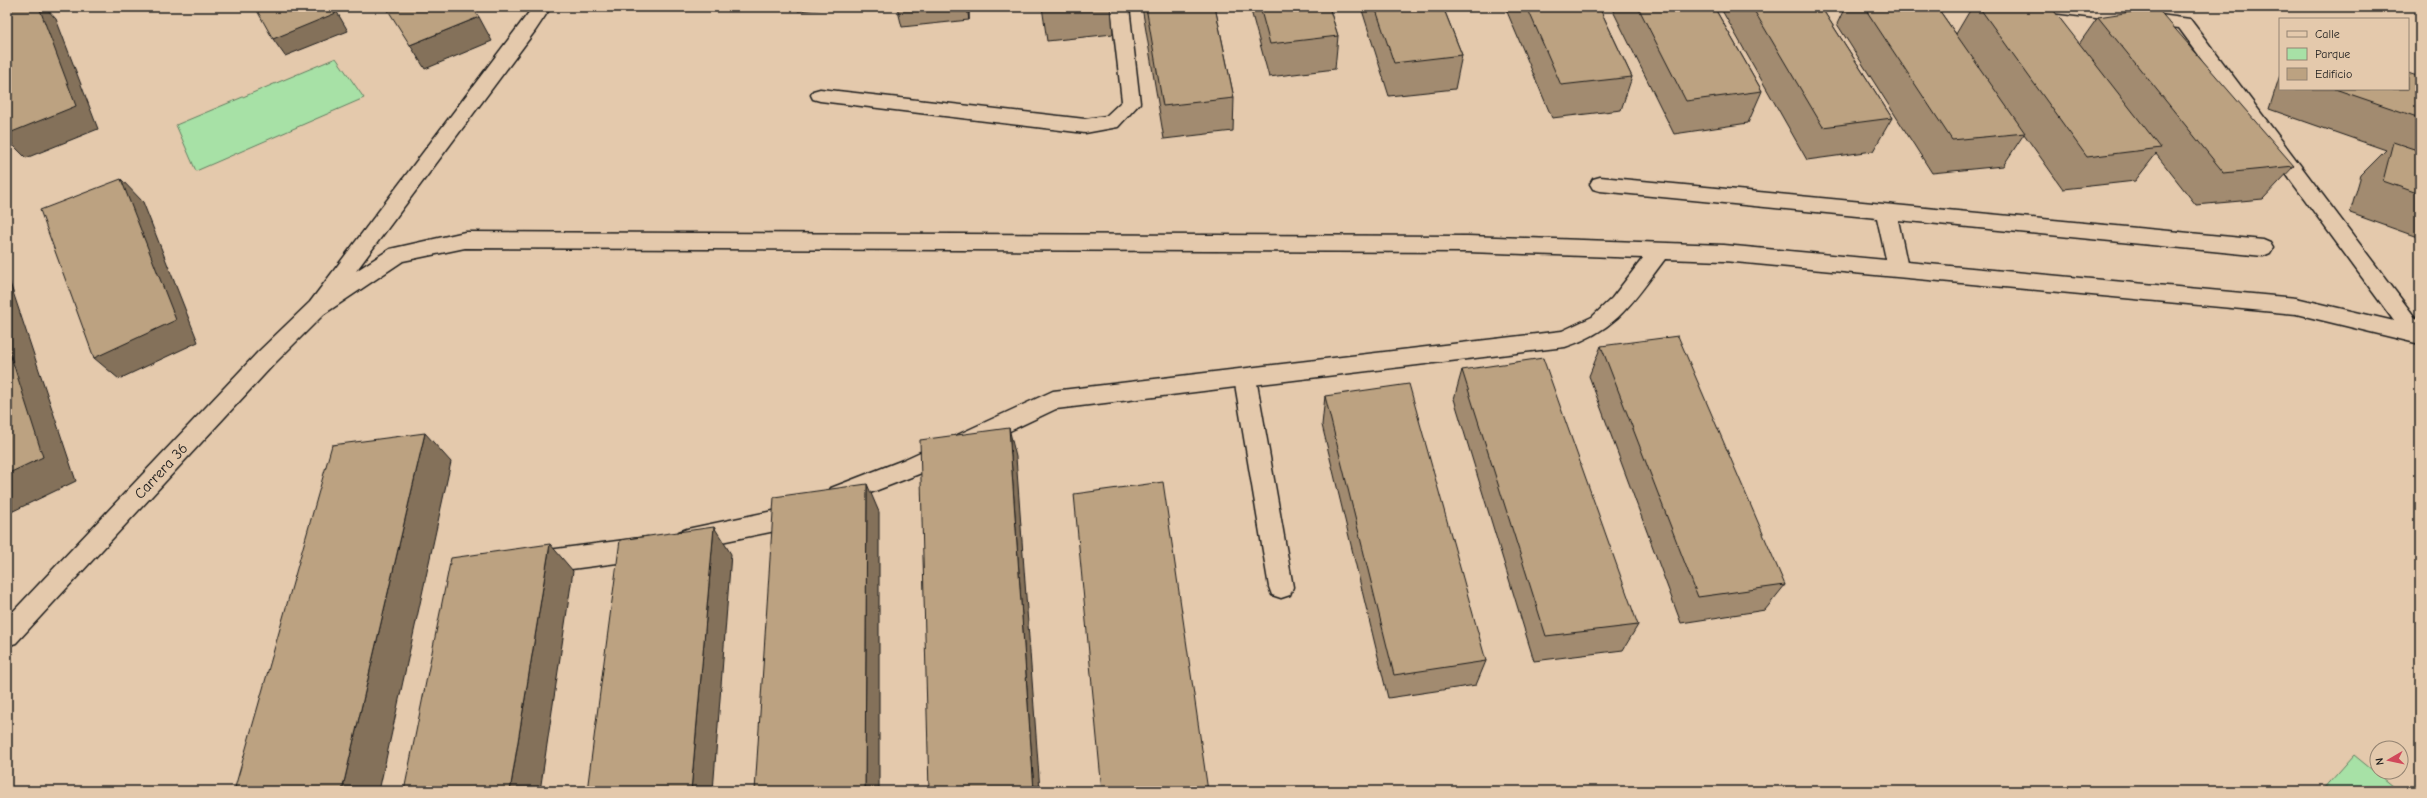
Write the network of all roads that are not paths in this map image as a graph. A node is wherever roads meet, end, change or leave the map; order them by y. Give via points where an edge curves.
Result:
1 (542, 7) edge
2 (1120, 7) edge
3 (2054, 7) edge
4 (820, 95) dead end
5 (1600, 184) dead end
6 (1886, 212) junction
7 (2263, 248) dead end
8 (1660, 251) junction
9 (1898, 268) junction
10 (317, 308) junction
11 (2418, 336) edge
12 (1245, 378) junction
13 (512, 566) edge
14 (1281, 587) dead end
15 (7, 635) edge

1 - 10 street
2 - 4 street via 1131,102 1111,122 1085,126
3 - 11 street via 2184,23
5 - 6 street
6 - 7 street
6 - 9 street
8 - 9 street via 1724,253
8 - 10 street via 1452,243 465,240 397,254
8 - 12 street via 1619,304 1599,323 1565,339
9 - 11 street via 2296,306
10 - 15 street, Carrera 36 via 266,358
12 - 13 street via 1053,400 911,467 775,521 627,552
12 - 14 street

